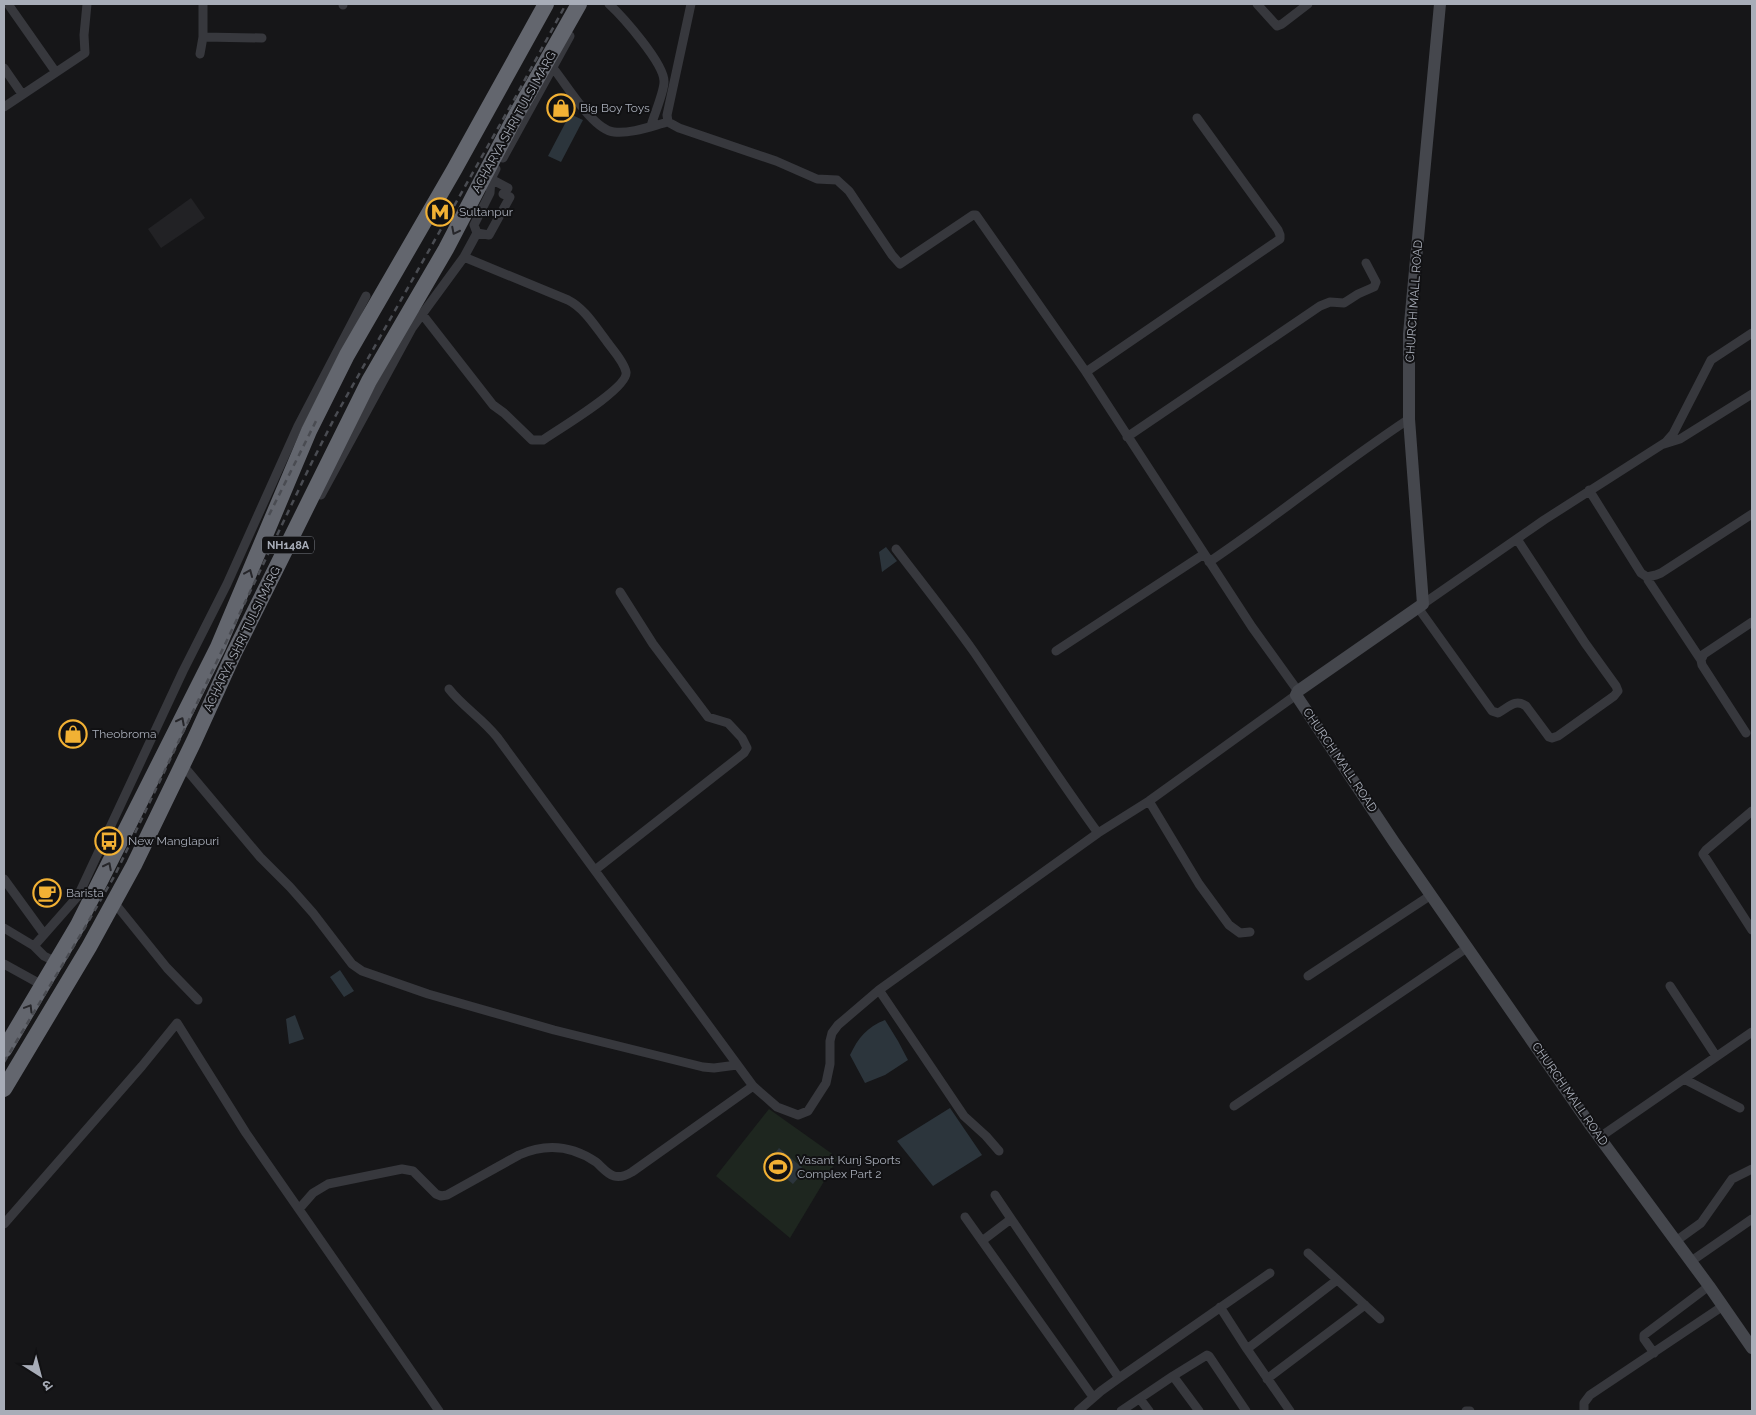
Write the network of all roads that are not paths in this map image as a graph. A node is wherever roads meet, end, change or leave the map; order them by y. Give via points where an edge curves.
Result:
1 (21, 4) edge
2 (87, 4) edge
3 (203, 4) edge
4 (546, 4) edge
5 (579, 4) edge
6 (587, 4) edge
7 (608, 4) edge
8 (691, 4) edge
9 (1257, 4) edge
10 (1308, 4) edge
11 (1440, 4) edge
12 (10, 6) edge
13 (203, 37) junction
14 (262, 38) dead end
15 (200, 54) dead end
16 (4, 68) edge
17 (552, 68) junction
18 (55, 72) junction
19 (22, 94) junction
20 (491, 102) junction
21 (4, 107) edge
22 (516, 115) junction
23 (1197, 118) dead end
24 (668, 122) junction
25 (651, 126) junction
26 (491, 178) junction
27 (477, 233) junction
28 (464, 257) junction
29 (1366, 263) dead end
30 (366, 296) dead end
31 (422, 314) junction
32 (1752, 333) edge
33 (1086, 372) junction
34 (1752, 394) edge
35 (1409, 419) junction
36 (1128, 437) junction
37 (1663, 444) junction
38 (1589, 490) junction
39 (1752, 514) edge
40 (1518, 540) junction
41 (896, 549) dead end
42 (1207, 558) junction
43 (1648, 580) dead end
44 (620, 592) dead end
45 (1421, 606) junction
46 (1752, 622) edge
47 (1056, 652) dead end
48 (1701, 660) junction
49 (449, 689) dead end
50 (1297, 693) junction
51 (1746, 733) dead end
52 (186, 769) junction
53 (1150, 801) junction
54 (1752, 811) edge
55 (1098, 833) junction
56 (595, 870) junction
57 (4, 879) edge
58 (1431, 894) junction
59 (117, 906) junction
60 (4, 928) edge
61 (1752, 930) edge
62 (1250, 932) dead end
63 (73, 933) junction
64 (44, 934) junction
65 (92, 941) junction
66 (34, 946) junction
67 (1468, 947) junction
68 (56, 962) junction
69 (4, 964) edge
70 (1308, 976) dead end
71 (42, 985) junction
72 (1670, 986) dead end
73 (879, 990) junction
74 (198, 1000) dead end
75 (1752, 1032) edge
76 (4, 1050) edge
77 (1716, 1056) junction
78 (737, 1064) junction
79 (1684, 1079) junction
80 (753, 1086) junction
81 (4, 1089) edge
82 (4, 1096) edge
83 (1234, 1106) dead end
84 (1740, 1108) dead end
85 (1600, 1137) junction
86 (998, 1151) dead end
87 (1752, 1170) edge
88 (995, 1195) dead end
89 (299, 1210) junction
90 (965, 1217) dead end
91 (1011, 1219) junction
92 (1752, 1219) edge
93 (4, 1224) edge
94 (982, 1241) junction
95 (1676, 1241) junction
96 (1308, 1253) dead end
97 (1690, 1262) junction
98 (1270, 1272) dead end
99 (1337, 1280) junction
100 (1710, 1286) junction
101 (1365, 1305) junction
102 (1723, 1306) junction
103 (1220, 1307) junction
104 (1380, 1319) dead end
105 (1752, 1348) edge
106 (1247, 1349) junction
107 (1654, 1353) junction
108 (1172, 1376) junction
109 (1119, 1378) junction
110 (1268, 1379) junction
111 (1093, 1398) junction
112 (1140, 1399) junction
113 (439, 1411) edge
114 (1078, 1411) edge
115 (1122, 1411) edge
116 (1149, 1411) edge
117 (1199, 1411) edge
118 (1246, 1411) edge
119 (1290, 1411) edge
120 (1584, 1411) edge

1 - 12 street
2 - 18 street via 85,53
3 - 13 street
4 - 20 highway, ACHARYA SHRI TULSI MARG / NH148A
5 - 22 highway, ACHARYA SHRI TULSI MARG / NH148A
6 - 17 street
7 - 25 street via 662,69 664,82
8 - 24 street
9 - 10 street via 1278,26
11 - 35 street, CHURCH MALL ROAD via 1409,334
12 - 18 street
13 - 14 street
13 - 15 street
16 - 19 street
17 - 25 street via 602,129 616,133
17 - 26 street
18 - 19 street
19 - 21 street
20 - 22 highway
63 -> 20 highway, ACHARYA SHRI TULSI MARG / NH148A via 218,647 309,431 347,355
22 -> 65 highway, ACHARYA SHRI TULSI MARG / NH148A via 446,249 369,381 134,865
23 - 33 street via 1278,230 1280,239
24 - 25 street
24 - 33 street via 816,179 841,183 900,264 975,214
26 - 27 street via 490,193 474,225
26 - 27 street via 508,188 503,194 510,197 488,235
27 - 28 street
28 - 31 street
28 - 31 street via 572,302 620,360 626,372 625,378 601,401 573,420 543,440 532,440 493,404
29 - 36 street via 1376,282 1374,287 1344,303 1330,302 1320,306
30 - 64 street via 298,426 227,584 78,896
31 - 52 street via 376,391 262,606
32 - 37 street via 1711,360 1673,434
33 - 36 street
34 - 37 street via 1680,440
35 - 42 street via 1295,502
35 - 45 street, CHURCH MALL ROAD
36 - 42 street
37 - 38 street
38 - 39 street via 1647,577 1656,576
38 - 40 street
40 - 45 street
40 - 45 street via 1618,691 1558,736 1549,737 1522,703 1516,702 1498,713 1492,711
41 - 55 street via 973,651
42 - 47 street
42 - 50 street
43 - 48 street
44 - 56 street via 708,717 728,723 747,748
45 - 50 street
46 - 48 street via 1704,654
48 - 51 street
49 - 56 street via 488,725
50 - 53 street
50 - 58 street, CHURCH MALL ROAD
52 - 59 street
52 - 78 street via 260,857 313,913 352,964 362,971 428,994 619,1047 703,1067
53 - 55 street
53 - 62 street via 1199,884 1229,924 1240,933
54 - 61 street via 1703,854
55 - 73 street
56 - 78 street
57 - 64 street
58 - 67 street, CHURCH MALL ROAD
58 - 70 street
59 - 74 street
59 - 82 street
60 - 66 street
63 - 65 highway
63 - 68 highway, ACHARYA SHRI TULSI MARG / NH148A
64 - 66 street
65 - 81 highway, ACHARYA SHRI TULSI MARG / NH148A
66 - 68 street
67 - 83 street
67 - 85 street, CHURCH MALL ROAD
68 - 71 highway, ACHARYA SHRI TULSI MARG / NH148A
69 - 71 street
76 -> 71 highway, ACHARYA SHRI TULSI MARG / NH148A
72 - 77 street
73 - 80 street via 832,1033 826,1083 808,1111 792,1114 777,1107
73 - 86 street via 964,1116
75 - 77 street
77 - 79 street
78 - 80 street
79 - 84 street
79 - 85 street
80 - 89 street via 622,1176 611,1175 572,1149 546,1147 529,1150 447,1195 436,1194 413,1171 402,1169 328,1184 313,1194
85 - 95 street, CHURCH MALL ROAD
87 - 95 street via 1729,1182 1701,1223
88 - 91 street
89 - 93 street via 177,1024
89 - 113 street
90 - 94 street
91 - 94 street
91 - 109 street
92 - 97 street
94 - 111 street
95 - 97 street, CHURCH MALL ROAD
96 - 99 street
97 - 100 street, CHURCH MALL ROAD
98 - 103 street
99 - 101 street
99 - 106 street
100 - 102 street, CHURCH MALL ROAD
100 - 107 street via 1644,1335
101 - 104 street
101 - 110 street
102 - 105 street, CHURCH MALL ROAD
102 - 107 street
103 - 106 street
103 - 109 street
106 - 110 street
107 - 120 street via 1590,1395 1584,1403
108 - 112 street
108 - 117 street
108 - 118 street via 1208,1355
109 - 111 street
110 - 119 street
111 - 114 street
112 - 115 street
112 - 116 street

